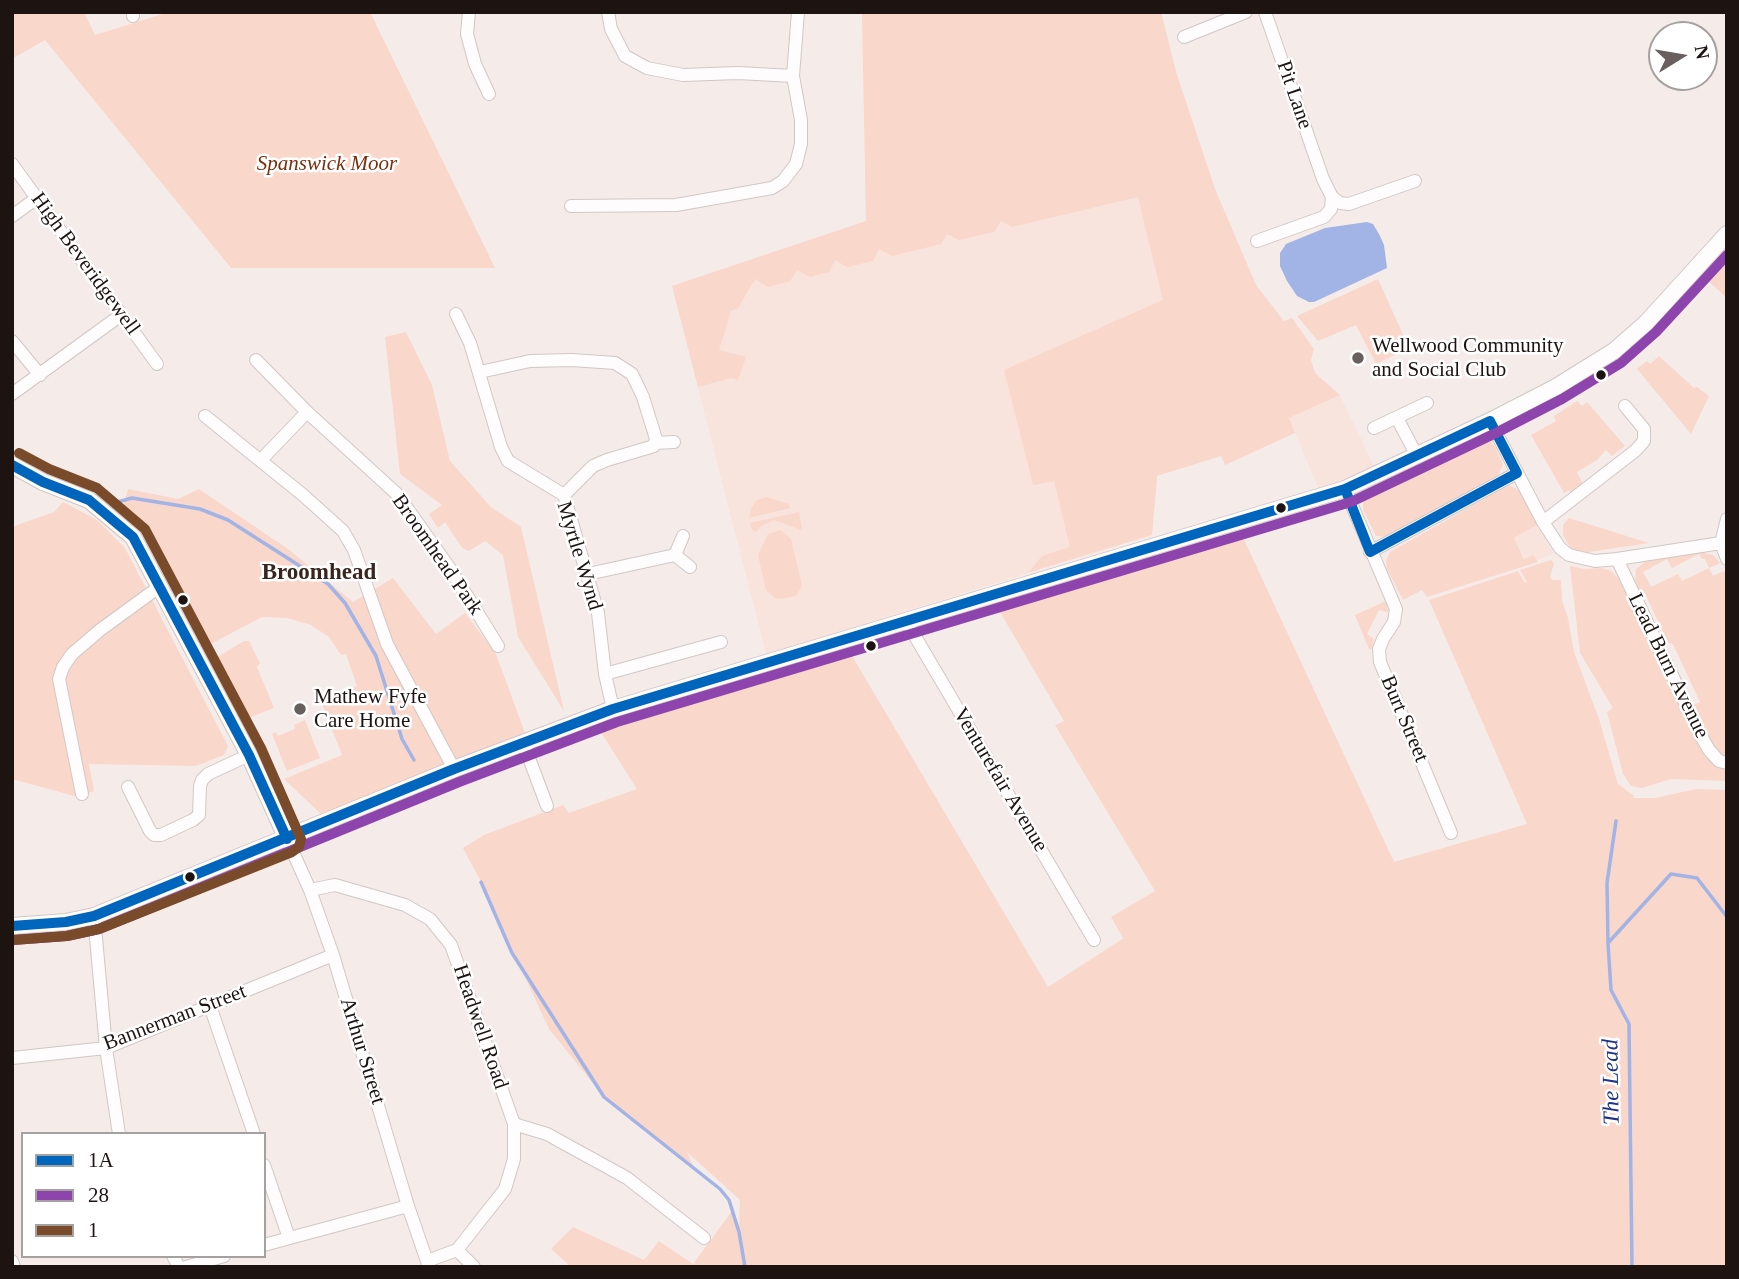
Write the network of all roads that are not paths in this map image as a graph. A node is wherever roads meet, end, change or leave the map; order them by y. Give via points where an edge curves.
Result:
1 (469, 12) edge
2 (608, 12) edge
3 (798, 12) edge
4 (1246, 12) edge
5 (1265, 12) edge
6 (1184, 37) dead end
7 (793, 76) junction
8 (489, 94) dead end
9 (12, 164) edge
10 (1415, 181) dead end
11 (1332, 197) junction
12 (37, 198) junction
13 (571, 206) dead end
14 (12, 216) edge
15 (1727, 234) edge
16 (1257, 241) dead end
17 (456, 314) dead end
18 (121, 315) junction
19 (12, 341) edge
20 (256, 360) dead end
21 (158, 365) dead end
22 (480, 372) junction
23 (40, 375) junction
24 (12, 394) edge
25 (1427, 403) dead end
26 (1625, 406) dead end
27 (307, 412) junction
28 (205, 416) dead end
29 (1397, 418) junction
30 (1490, 421) junction
31 (1374, 428) dead end
32 (674, 442) dead end
33 (655, 443) junction
34 (1417, 456) junction
35 (261, 460) junction
36 (12, 465) edge
37 (1517, 472) junction
38 (1345, 489) junction
39 (564, 495) junction
40 (1727, 519) edge
41 (1543, 522) junction
42 (683, 536) dead end
43 (1721, 543) junction
44 (1370, 552) junction
45 (676, 555) junction
46 (1618, 559) junction
47 (1727, 559) edge
48 (690, 567) dead end
49 (588, 574) junction
50 (159, 587) junction
51 (906, 621) junction
52 (720, 642) dead end
53 (498, 646) dead end
54 (606, 674) junction
55 (613, 709) junction
56 (523, 742) junction
57 (249, 755) junction
58 (1727, 763) edge
59 (454, 769) junction
60 (128, 787) dead end
61 (82, 794) dead end
62 (547, 806) dead end
63 (1451, 833) dead end
64 (287, 839) junction
65 (310, 890) junction
66 (94, 916) junction
67 (12, 926) edge
68 (1094, 940) dead end
69 (332, 954) junction
70 (210, 1006) junction
71 (106, 1048) junction
72 (12, 1058) edge
73 (514, 1124) junction
74 (119, 1132) edge
75 (253, 1132) edge
76 (266, 1171) edge
77 (408, 1206) junction
78 (289, 1238) junction
79 (704, 1238) dead end
80 (266, 1244) edge
81 (457, 1250) junction
82 (217, 1258) edge
83 (12, 1261) edge
84 (428, 1264) edge
85 (14, 1267) edge
86 (186, 1267) edge
87 (474, 1267) edge

1 - 8 street via 467,34
2 - 7 street via 625,56 647,68 683,75
3 - 7 street
4 - 6 street
5 - 11 street, Pit Lane
7 - 13 street via 801,144 790,174 772,188 676,205
9 - 12 street, High Beveridgewell
10 - 11 street via 1349,204
11 - 16 street via 1331,209 1324,217
12 - 14 street
12 - 18 street, High Beveridgewell
15 - 30 main road via 1646,323 1614,351
17 - 22 street, Myrtle Wynd
18 - 21 street, High Beveridgewell
18 - 23 street
19 - 23 street
20 - 27 street, Broomhead Park
22 - 33 street via 530,361 615,363 632,374
22 - 39 street, Myrtle Wynd via 508,461
23 - 24 street
25 - 29 street
26 - 41 street via 1644,429 1644,441
27 - 35 street
27 - 53 street, Broomhead Park via 397,494
28 - 35 street
29 - 31 street
29 - 34 street
30 - 34 main road
30 - 37 street
32 - 33 street
33 - 39 street via 648,450 593,466
34 - 38 main road
35 - 59 street via 343,531 387,644
36 - 50 main road via 89,500 133,537
37 - 41 street
37 - 44 street
38 - 44 street, Burt Street
38 - 51 main road
39 - 49 street, Myrtle Wynd
40 - 43 street
41 - 46 street via 1569,555 1595,561
42 - 45 street
43 - 46 street
43 - 47 street
44 - 63 street, Burt Street via 1396,608 1394,622 1379,649 1380,662
45 - 48 street
45 - 49 street
46 - 58 street, Lead Burn Avenue via 1700,734 1719,761
49 - 54 street, Myrtle Wynd
50 - 57 main road
50 - 61 street via 100,630 63,667 59,679
51 - 55 main road
51 - 68 street, Venturefair Avenue
52 - 54 street
54 - 55 street, Myrtle Wynd
55 - 56 main road
56 - 59 main road
56 - 62 street
57 - 60 street via 208,774 200,786 199,815 161,835 150,831
57 - 64 main road
59 - 64 main road
64 - 65 street, Arthur Street
64 - 66 main road
65 - 69 street, Arthur Street
65 - 73 street, Headwell Road via 335,885 405,905 430,919 451,945
66 - 67 main road
66 - 71 street
69 - 70 street, Bannerman Street
69 - 77 street, Arthur Street
70 - 71 street, Bannerman Street
70 - 75 street
71 - 72 street, Bannerman Street
71 - 74 street
73 - 79 street via 547,1134 627,1178
73 - 81 street, Headwell Road via 514,1159 505,1189
76 - 78 street
77 - 78 street
77 - 84 street, Arthur Street
78 - 80 street
81 - 84 street
81 - 87 street
82 - 86 street
83 - 85 street

